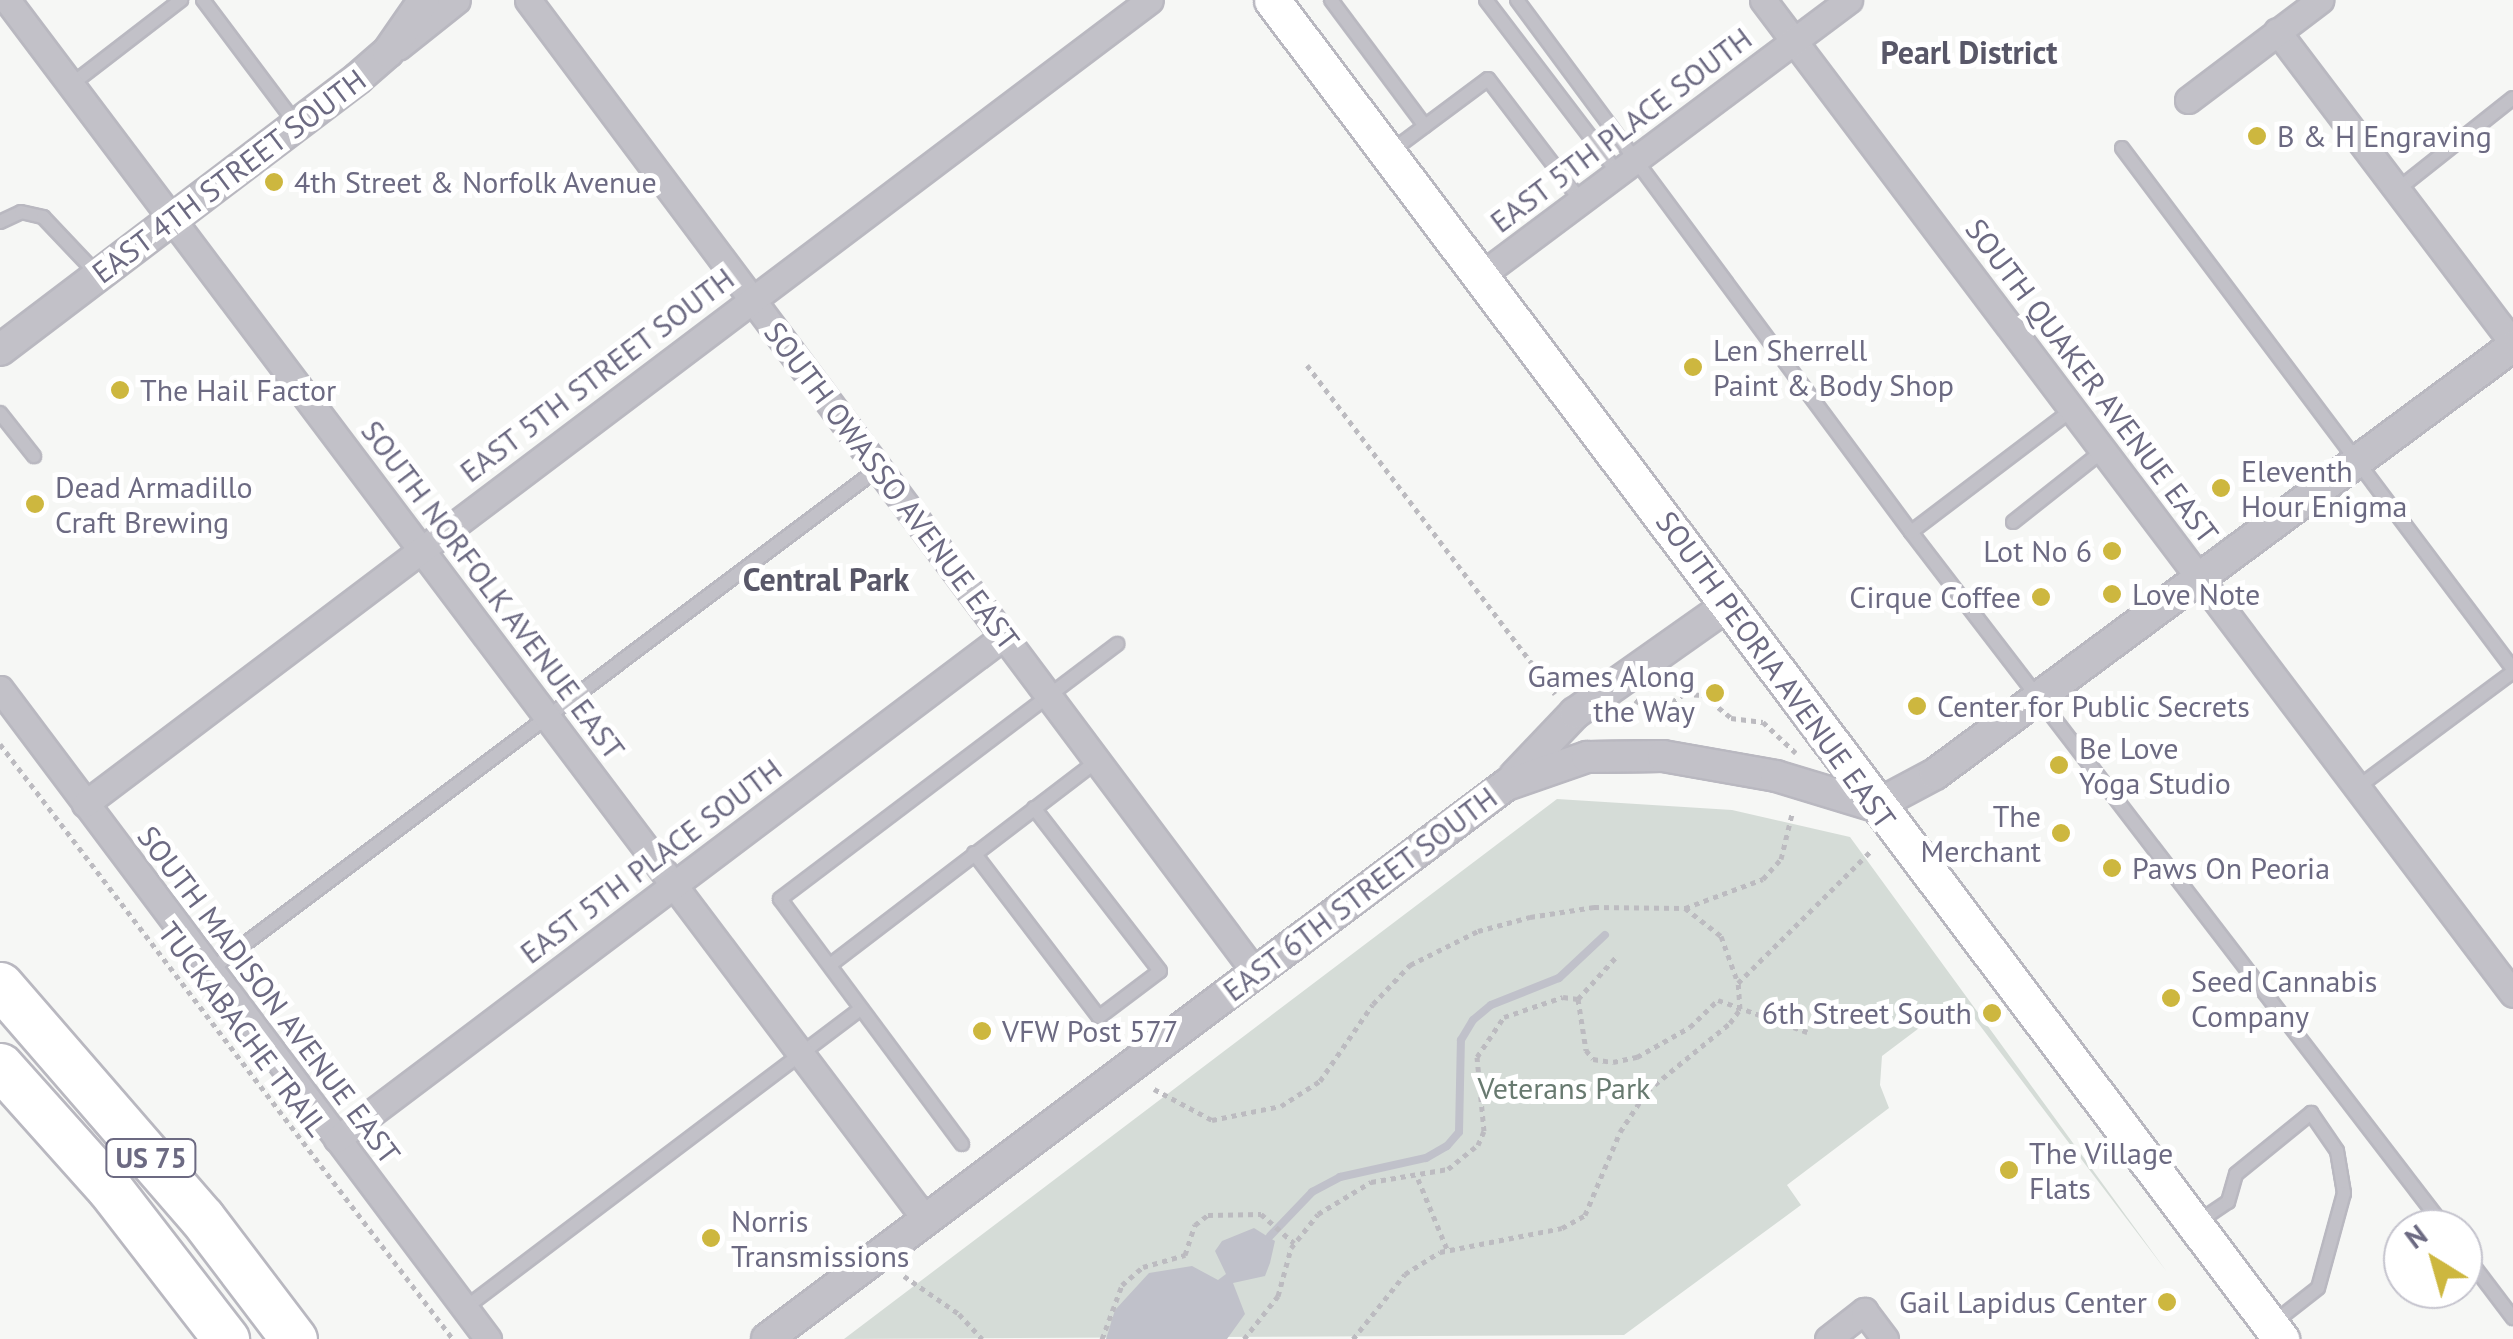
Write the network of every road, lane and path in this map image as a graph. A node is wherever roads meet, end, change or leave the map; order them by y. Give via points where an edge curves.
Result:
1 (7, 0) edge
2 (181, 0) edge
3 (202, 0) edge
4 (424, 0) edge
5 (457, 0) edge
6 (528, 0) edge
7 (1150, 0) edge
8 (1331, 0) edge
9 (1486, 0) edge
10 (1517, 0) edge
11 (1763, 0) edge
12 (1850, 0) edge
13 (2320, 0) edge
14 (1284, 4) edge
15 (2278, 31) junction
16 (1793, 41) junction
17 (358, 78) junction
18 (72, 84) junction
19 (2513, 98) edge
20 (2188, 100) dead end
21 (297, 125) junction
22 (1425, 126) junction
23 (2122, 148) dead end
24 (1388, 154) junction
25 (1628, 166) junction
26 (2396, 190) junction
27 (1581, 200) junction
28 (172, 219) junction
29 (0, 222) edge
30 (98, 275) junction
31 (1480, 276) junction
32 (752, 299) junction
33 (2513, 344) edge
34 (0, 350) edge
35 (1308, 365) dead end
36 (2073, 409) junction
37 (1, 416) edge
38 (2104, 450) junction
39 (34, 456) dead end
40 (2356, 462) junction
41 (880, 468) junction
42 (2014, 522) dead end
43 (1910, 532) junction
44 (422, 548) junction
45 (2201, 576) junction
46 (1728, 606) junction
47 (1004, 636) junction
48 (1117, 644) dead end
49 (2513, 670) edge
50 (0, 688) edge
51 (1630, 694) dead end
52 (1048, 695) junction
53 (2040, 696) junction
54 (1563, 704) dead end
55 (548, 716) junction
56 (0, 744) edge
57 (1097, 761) junction
58 (1806, 762) dead end
59 (1506, 785) junction
60 (2358, 787) junction
61 (85, 804) junction
62 (1875, 806) junction
63 (1034, 808) junction
64 (1792, 814) dead end
65 (1872, 850) dead end
66 (974, 853) junction
67 (673, 884) junction
68 (1685, 908) junction
69 (1617, 956) dead end
70 (830, 965) junction
71 (210, 970) junction
72 (1255, 972) junction
73 (1738, 983) junction
74 (0, 985) edge
75 (2513, 994) edge
76 (1578, 999) junction
77 (1740, 1005) junction
78 (860, 1008) junction
79 (1807, 1032) dead end
80 (800, 1051) junction
81 (0, 1066) edge
82 (1151, 1079) dead end
83 (1154, 1089) dead end
84 (1136, 1091) dead end
85 (338, 1140) junction
86 (962, 1144) dead end
87 (1418, 1178) junction
88 (2431, 1209) edge
89 (926, 1220) junction
90 (2193, 1225) junction
91 (1292, 1241) junction
92 (1447, 1249) junction
93 (907, 1263) dead end
94 (893, 1274) dead end
95 (904, 1276) dead end
96 (2483, 1278) edge
97 (464, 1308) junction
98 (2513, 1318) edge
99 (2276, 1332) edge
100 (226, 1339) edge
101 (294, 1339) edge
102 (453, 1339) edge
103 (488, 1339) edge
104 (767, 1339) edge
105 (982, 1339) edge
106 (1102, 1339) edge
107 (1244, 1339) edge
108 (1353, 1339) edge
109 (1828, 1339) edge
110 (1885, 1339) edge

1 - 18 street, SOUTH NORFOLK AVENUE EAST
2 - 18 lane
3 - 21 lane
4 - 17 street via 388,52
5 - 17 street, EAST 4TH STREET SOUTH
6 - 32 street, SOUTH OWASSO AVENUE EAST
7 - 32 street, EAST 5TH STREET SOUTH
8 - 22 lane
9 - 25 lane
10 - 25 lane
11 - 16 street, SOUTH QUAKER AVENUE EAST
12 - 16 street, EAST 5TH PLACE SOUTH
13 - 15 street
14 - 24 main road, SOUTH PEORIA AVENUE EAST
15 - 20 street
15 - 26 street
16 - 25 street, EAST 5TH PLACE SOUTH
16 - 36 street, SOUTH QUAKER AVENUE EAST
17 - 21 street, EAST 4TH STREET SOUTH
18 - 28 street, SOUTH NORFOLK AVENUE EAST
19 - 26 lane
21 - 28 street, EAST 4TH STREET SOUTH
22 - 24 lane
22 - 27 lane via 1488,79
23 - 40 lane
24 - 31 main road, SOUTH PEORIA AVENUE EAST
25 - 27 street, EAST 5TH PLACE SOUTH
25 - 43 lane
26 - 33 street
27 - 31 street, EAST 5TH PLACE SOUTH
28 - 30 street, EAST 4TH STREET SOUTH
28 - 44 street, SOUTH NORFOLK AVENUE EAST
29 - 30 lane via 21,212 44,217
30 - 34 street, EAST 4TH STREET SOUTH
31 - 46 main road, SOUTH PEORIA AVENUE EAST
32 - 41 street, SOUTH OWASSO AVENUE EAST
32 - 44 street, EAST 5TH STREET SOUTH
33 - 40 street
35 - 54 path
36 - 38 street, SOUTH QUAKER AVENUE EAST
36 - 43 lane
37 - 39 lane
38 - 42 lane
38 - 45 street, SOUTH QUAKER AVENUE EAST
40 - 45 street
40 - 49 lane
41 - 47 street, SOUTH OWASSO AVENUE EAST
41 - 55 lane
43 - 53 lane
44 - 55 street, SOUTH NORFOLK AVENUE EAST
44 - 61 street, EAST 5TH STREET SOUTH
45 - 53 street
45 - 60 street, SOUTH QUAKER AVENUE EAST
46 - 59 street via 1576,712
46 - 62 main road, SOUTH PEORIA AVENUE EAST
47 - 52 street, SOUTH OWASSO AVENUE EAST
47 - 67 street, EAST 5TH PLACE SOUTH
48 - 52 lane
49 - 60 lane
50 - 61 street, SOUTH MADISON AVENUE EAST
51 - 58 path via 1655,713 1684,694 1703,695 1730,718 1762,722
52 - 57 street, SOUTH OWASSO AVENUE EAST
52 - 70 lane via 780,899
53 - 62 street via 1924,782
53 - 88 lane
55 - 67 street, SOUTH NORFOLK AVENUE EAST
55 - 71 lane
56 - 102 path, TUCKABACHE TRAIL
57 - 63 lane
57 - 72 street, SOUTH OWASSO AVENUE EAST
59 - 62 street, EAST 6TH STREET SOUTH via 1587,757 1663,756 1776,776
59 - 72 street, EAST 6TH STREET SOUTH
60 - 75 street, SOUTH QUAKER AVENUE EAST
61 - 71 street, SOUTH MADISON AVENUE EAST
62 - 90 main road, SOUTH PEORIA AVENUE EAST
63 - 66 lane
63 - 66 lane via 1160,971 1099,1017
64 - 68 path via 1781,859 1763,879
65 - 73 path
66 - 70 lane
67 - 80 street, SOUTH NORFOLK AVENUE EAST
67 - 85 street, EAST 5TH PLACE SOUTH
68 - 73 path via 1721,936
68 - 83 path via 1594,907 1530,917 1427,954 1390,984 1320,1082 1281,1106 1212,1120
69 - 76 path
70 - 78 lane
71 - 85 street, SOUTH MADISON AVENUE EAST
72 - 89 street, EAST 6TH STREET SOUTH
73 - 77 path
74 - 101 highway, US 75 via 202,1218
76 - 77 path via 1586,1050 1592,1060 1613,1062 1637,1057 1690,1026 1718,1000
76 - 87 path via 1531,1005 1498,1022 1477,1056 1484,1131 1478,1145 1448,1169
77 - 79 path
77 - 92 path via 1730,1023 1646,1091 1574,1224
78 - 80 lane
78 - 86 lane
80 - 89 street, SOUTH NORFOLK AVENUE EAST
80 - 97 lane
81 - 100 highway, US 75 via 110,1189
82 - 84 path
85 - 97 street, SOUTH MADISON AVENUE EAST
87 - 91 path via 1371,1182 1327,1207
87 - 92 path
89 - 104 street, EAST 6TH STREET SOUTH
90 - 99 main road, SOUTH PEORIA AVENUE EAST
90 - 99 lane via 2228,1202 2236,1174 2311,1113 2337,1152 2344,1193 2318,1288
91 - 106 path via 1266,1216 1237,1210 1203,1218 1185,1255 1143,1267 1122,1286
91 - 107 path via 1278,1296
92 - 108 path via 1406,1274
93 - 94 path
95 - 105 path
96 - 98 lane
97 - 103 street, SOUTH MADISON AVENUE EAST
109 - 110 street via 1864,1311

